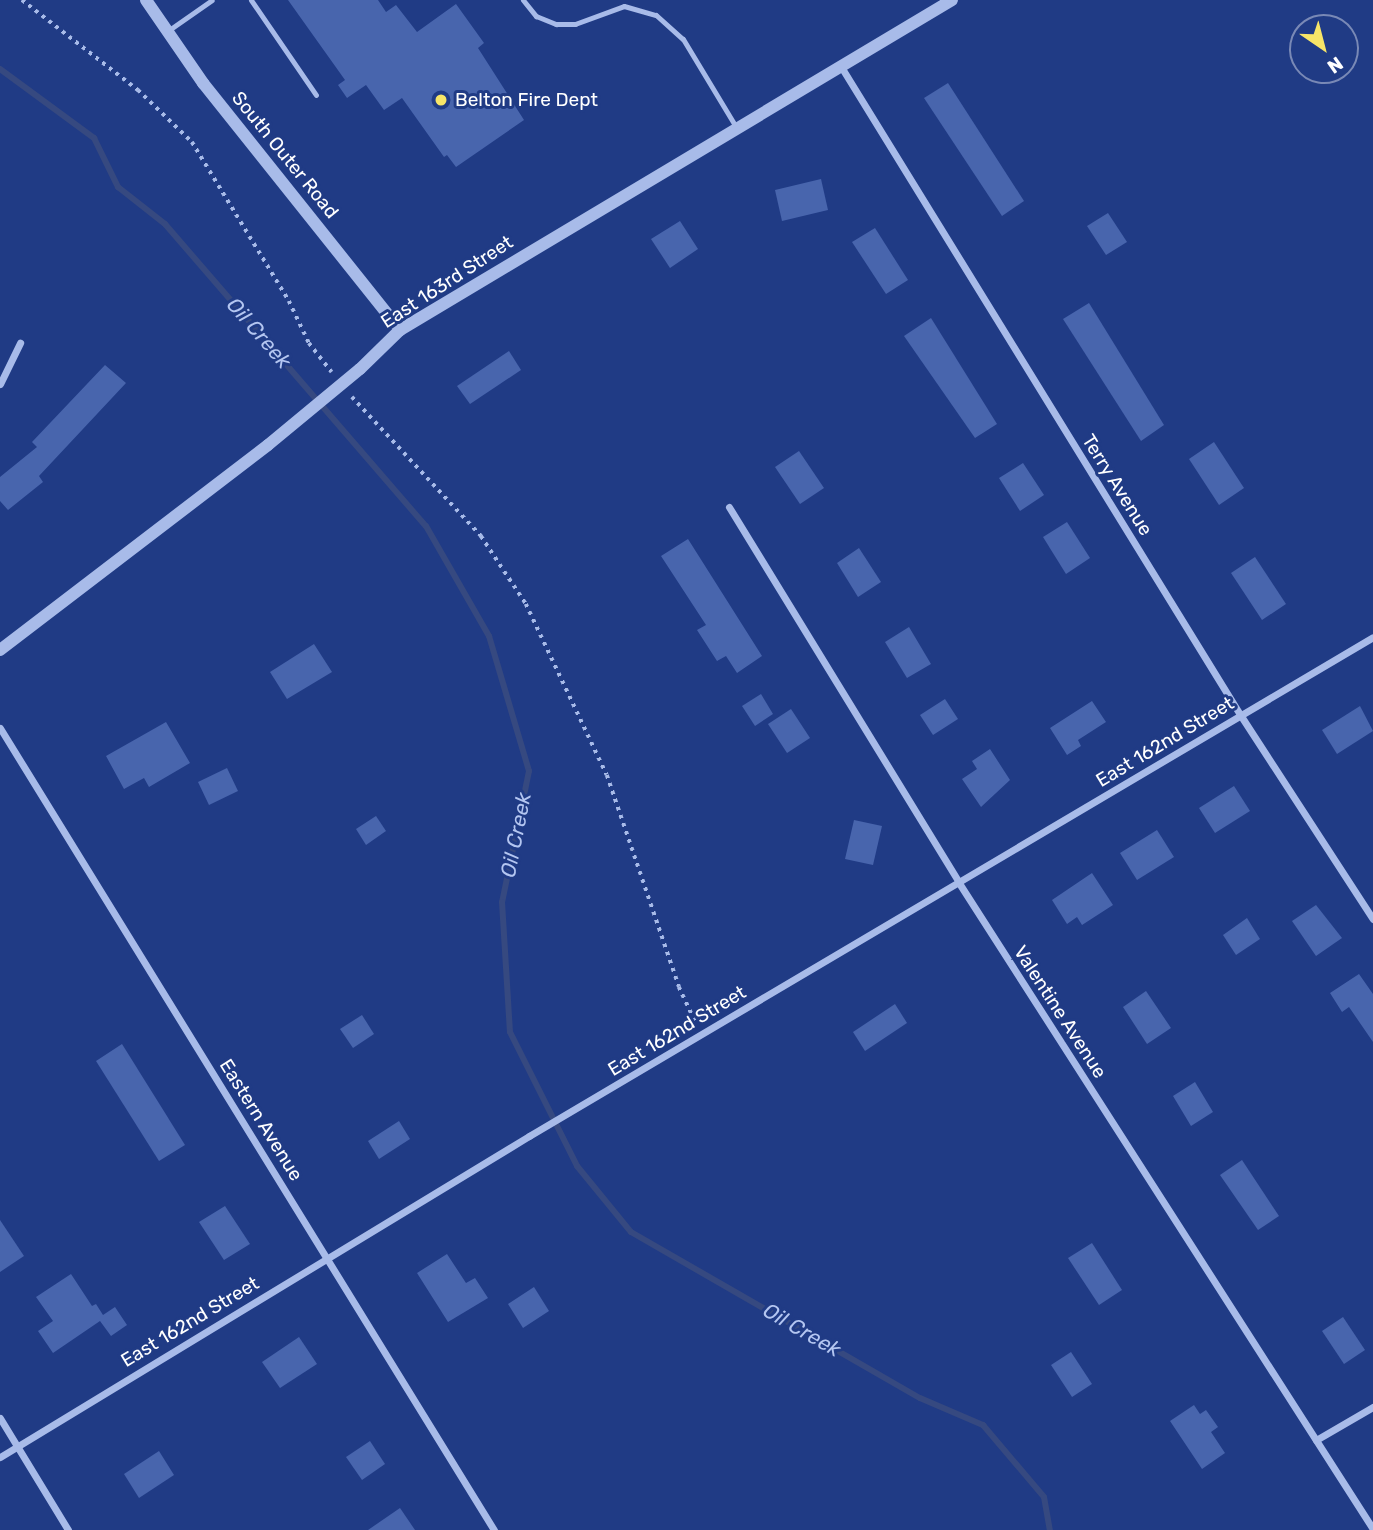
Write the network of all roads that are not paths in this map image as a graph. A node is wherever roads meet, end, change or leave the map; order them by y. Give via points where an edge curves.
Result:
1 (146, 0) edge
2 (212, 0) edge
3 (251, 0) edge
4 (523, 0) edge
5 (952, 0) edge
6 (167, 31) junction
7 (839, 65) junction
8 (316, 95) dead end
9 (736, 127) junction
10 (400, 330) junction
11 (20, 343) dead end
12 (0, 384) edge
13 (729, 506) dead end
14 (1373, 637) edge
15 (0, 650) edge
16 (1241, 716) junction
17 (0, 728) edge
18 (959, 883) junction
19 (1373, 919) edge
20 (328, 1258) junction
21 (1373, 1407) edge
22 (0, 1418) edge
23 (1316, 1440) junction
24 (17, 1446) junction
25 (0, 1457) edge
26 (68, 1530) edge
27 (494, 1530) edge
28 (1373, 1530) edge

1 - 6 street, South Outer Road
2 - 6 lane
3 - 8 lane
4 - 9 lane via 536,16 556,24 575,24 624,6 656,15 683,39
5 - 7 street, East 163rd Street
6 - 10 street, South Outer Road via 203,83
7 - 9 street, East 163rd Street
7 - 16 street, Terry Avenue
9 - 10 street, East 163rd Street
10 - 15 street, East 163rd Street, bridge via 268,445
11 - 12 street
13 - 18 street, Valentine Avenue
14 - 16 street, East 162nd Street
16 - 18 street, East 162nd Street
16 - 19 street, Terry Avenue
17 - 20 street, Eastern Avenue
18 - 20 street, East 162nd Street
18 - 23 street, Valentine Avenue
20 - 24 street, East 162nd Street
20 - 27 street, Eastern Avenue
21 - 23 street
22 - 24 street
23 - 28 street, Valentine Avenue
24 - 25 street, East 162nd Street
24 - 26 street

